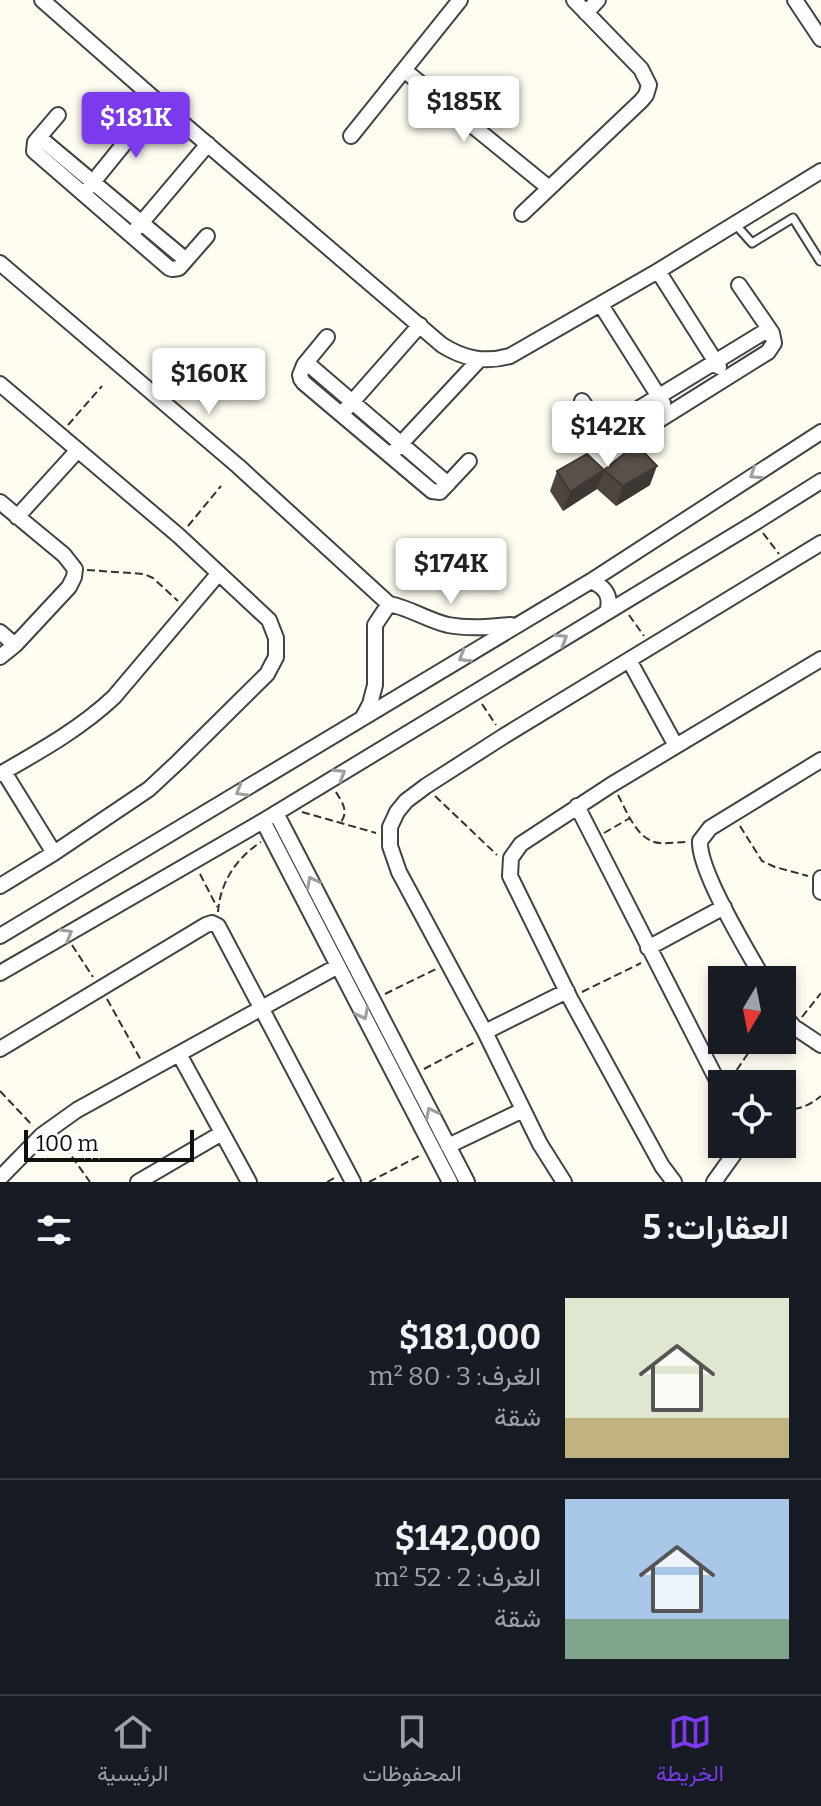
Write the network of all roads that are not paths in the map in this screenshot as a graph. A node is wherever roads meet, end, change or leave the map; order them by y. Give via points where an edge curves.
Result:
1 (42, 0) edge
2 (460, 0) edge
3 (574, 0) edge
4 (598, 0) edge
5 (795, 0) edge
6 (586, 13) junction
7 (821, 39) edge
8 (404, 70) junction
9 (158, 102) junction
10 (58, 115) dead end
11 (351, 136) dead end
12 (208, 144) junction
13 (821, 171) edge
14 (89, 188) junction
15 (549, 188) junction
16 (522, 214) dead end
17 (735, 224) junction
18 (136, 228) junction
19 (207, 236) dead end
20 (820, 261) edge
21 (0, 263) edge
22 (658, 271) junction
23 (739, 285) dead end
24 (601, 305) junction
25 (420, 325) junction
26 (769, 329) junction
27 (327, 337) dead end
28 (479, 360) junction
29 (716, 361) junction
30 (307, 363) junction
31 (726, 378) junction
32 (0, 384) edge
33 (659, 396) junction
34 (582, 401) dead end
35 (353, 402) junction
36 (669, 413) junction
37 (341, 415) junction
38 (602, 431) junction
39 (821, 432) edge
40 (401, 443) junction
41 (78, 450) junction
42 (390, 456) junction
43 (469, 461) dead end
44 (821, 481) edge
45 (448, 484) junction
46 (0, 502) edge
47 (17, 517) junction
48 (821, 543) edge
49 (219, 573) junction
50 (591, 581) junction
51 (389, 604) junction
52 (614, 608) junction
53 (516, 625) junction
54 (0, 632) edge
55 (15, 645) junction
56 (0, 657) edge
57 (821, 659) edge
58 (629, 660) junction
59 (361, 720) junction
60 (676, 746) junction
61 (821, 760) edge
62 (2, 773) edge
63 (577, 806) junction
64 (274, 814) junction
65 (54, 853) junction
66 (821, 878) edge
67 (0, 886) edge
68 (821, 892) edge
69 (724, 907) junction
70 (0, 936) edge
71 (650, 952) junction
72 (338, 966) junction
73 (756, 966) edge
74 (0, 973) edge
75 (568, 994) junction
76 (261, 1009) junction
77 (796, 1028) edge
78 (486, 1034) junction
79 (821, 1045) edge
80 (0, 1049) edge
81 (389, 1049) junction
82 (179, 1054) junction
83 (712, 1070) edge
84 (523, 1110) junction
85 (222, 1133) junction
86 (440, 1147) junction
87 (731, 1158) edge
88 (0, 1178) edge
89 (145, 1180) edge
90 (249, 1182) edge
91 (353, 1182) edge
92 (450, 1182) edge
93 (467, 1182) edge
94 (564, 1182) edge
95 (674, 1182) edge
96 (714, 1182) edge

1 - 9 street
2 - 8 street
3 - 6 street
4 - 6 street
5 - 7 street
6 - 15 street via 641,69 649,85 641,101
8 - 11 street
8 - 15 street
9 - 12 street
9 - 14 street
10 - 14 street via 34,151
12 - 18 street
12 - 25 street
13 - 17 street
14 - 18 street
15 - 16 street
17 - 20 lane via 752,243 793,218
17 - 22 street
18 - 19 street via 169,268 179,268
21 - 51 street via 238,466
22 - 24 street
22 - 29 street
23 - 26 street
24 - 28 street via 510,356
24 - 33 street
25 - 28 street via 450,350
25 - 35 street
26 - 29 street
26 - 31 street via 772,348
27 - 30 street
28 - 40 street
29 - 31 street
29 - 33 street
30 - 35 street
30 - 37 street via 301,379
31 - 36 street
32 - 41 street
33 - 36 street
33 - 38 street
34 - 38 street
35 - 37 street
35 - 40 street
36 - 38 street via 624,442 609,440
37 - 42 street
39 -> 50 street
40 - 42 street
40 - 45 street
41 - 47 street
41 - 49 street
42 - 45 street via 432,491 440,492
43 - 45 street
44 - 52 street
46 - 47 street
47 - 55 street via 75,569 69,587
48 - 58 street
49 - 62 street via 97,714
49 - 65 street via 269,620 276,657 267,674 162,778
50 - 52 street via 606,590
50 - 53 street
51 - 53 street via 448,625
51 - 59 street via 375,625 375,685
64 -> 52 street
53 -> 59 street
54 - 55 street
55 - 56 street
57 - 60 street
58 - 60 street
58 - 78 street via 426,786 406,801 390,827 399,872
59 -> 70 street
60 - 63 street
61 - 69 street via 704,834 701,857
62 - 65 street
63 - 71 street
63 - 75 street via 521,844 509,867
64 - 72 street via 271,837
74 -> 64 street
81 -> 64 street via 373,1000
65 - 67 street
66 - 68 street
69 - 71 street
69 - 73 street
71 - 83 street
72 - 76 street
72 -> 81 street
75 - 78 street
75 - 95 street
76 - 80 street via 212,923
76 - 82 street
76 - 91 street
77 - 79 street
78 - 84 street
81 - 86 street
86 -> 81 street via 412,1076
82 - 85 street
82 - 88 street via 77,1110
84 - 86 street
84 - 94 street
85 - 89 street
85 - 90 street
86 - 92 street
86 - 93 street
87 - 96 street

